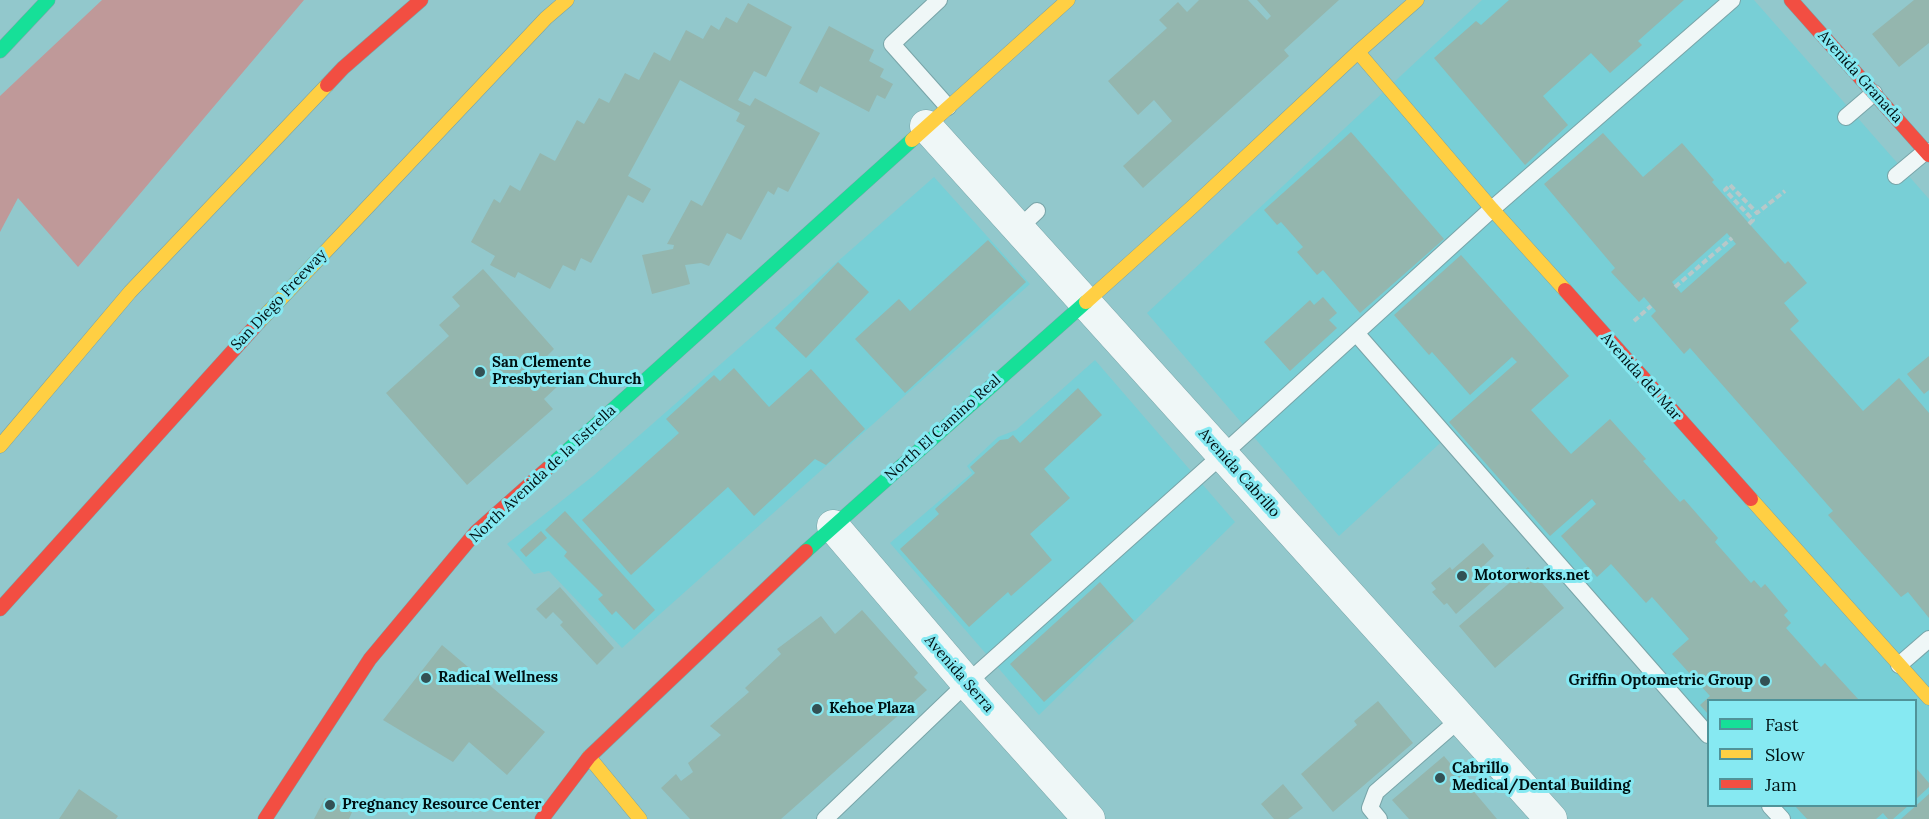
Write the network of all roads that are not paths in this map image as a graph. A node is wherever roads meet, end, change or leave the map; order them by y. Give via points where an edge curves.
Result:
1 (48, 0) edge
2 (421, 0) edge
3 (567, 0) edge
4 (939, 0) edge
5 (1068, 0) edge
6 (1417, 0) edge
7 (1732, 0) edge
8 (1791, 0) edge
9 (389, 9) dead end
10 (0, 51) edge
11 (1358, 51) junction
12 (343, 68) junction
13 (1874, 93) junction
14 (937, 117) junction
15 (1846, 117) dead end
16 (1927, 153) edge
17 (1896, 176) dead end
18 (1492, 208) junction
19 (1084, 303) junction
20 (1356, 333) junction
21 (0, 446) edge
22 (1222, 455) junction
23 (833, 526) junction
24 (0, 609) edge
25 (1929, 639) edge
26 (1899, 665) junction
27 (966, 683) junction
28 (1929, 698) edge
29 (1461, 718) junction
30 (1707, 734) edge
31 (589, 757) junction
32 (1771, 807) edge
33 (265, 819) edge
34 (542, 819) edge
35 (640, 819) edge
36 (825, 819) edge
37 (1089, 819) edge
38 (1379, 819) edge
39 (1551, 819) edge
40 (1782, 819) edge

1 - 10 main road
2 - 12 main road
3 - 24 main road, San Diego Freeway via 294,283
4 - 14 lane via 892,44
5 - 14 main road, North Avenida de la Estrella
6 - 11 main road, North El Camino Real
7 - 18 lane
8 - 13 main road, Avenida Granada
9 - 12 main road
11 - 18 main road, Avenida del Mar
11 - 19 main road, North El Camino Real
12 - 21 main road via 130,292
13 - 15 lane
13 - 16 main road, Avenida Granada
14 - 19 street, Avenida Cabrillo via 1028,220
14 - 33 main road, North Avenida de la Estrella via 476,532 370,659
16 - 17 lane
18 - 20 lane
18 - 26 main road, Avenida del Mar
19 - 22 street, Avenida Cabrillo
19 - 23 main road, North El Camino Real
20 - 22 lane
20 - 30 lane
22 - 27 lane
22 - 29 street, Avenida Cabrillo
23 - 27 street, Avenida Serra
23 - 31 main road, North El Camino Real
25 - 26 lane
26 - 28 main road, Avenida del Mar
27 - 36 lane
27 - 37 street, Avenida Serra
29 - 38 lane via 1376,792 1370,807
29 - 39 street, Avenida Cabrillo
31 - 34 main road, North El Camino Real
31 - 35 main road
32 - 40 lane

